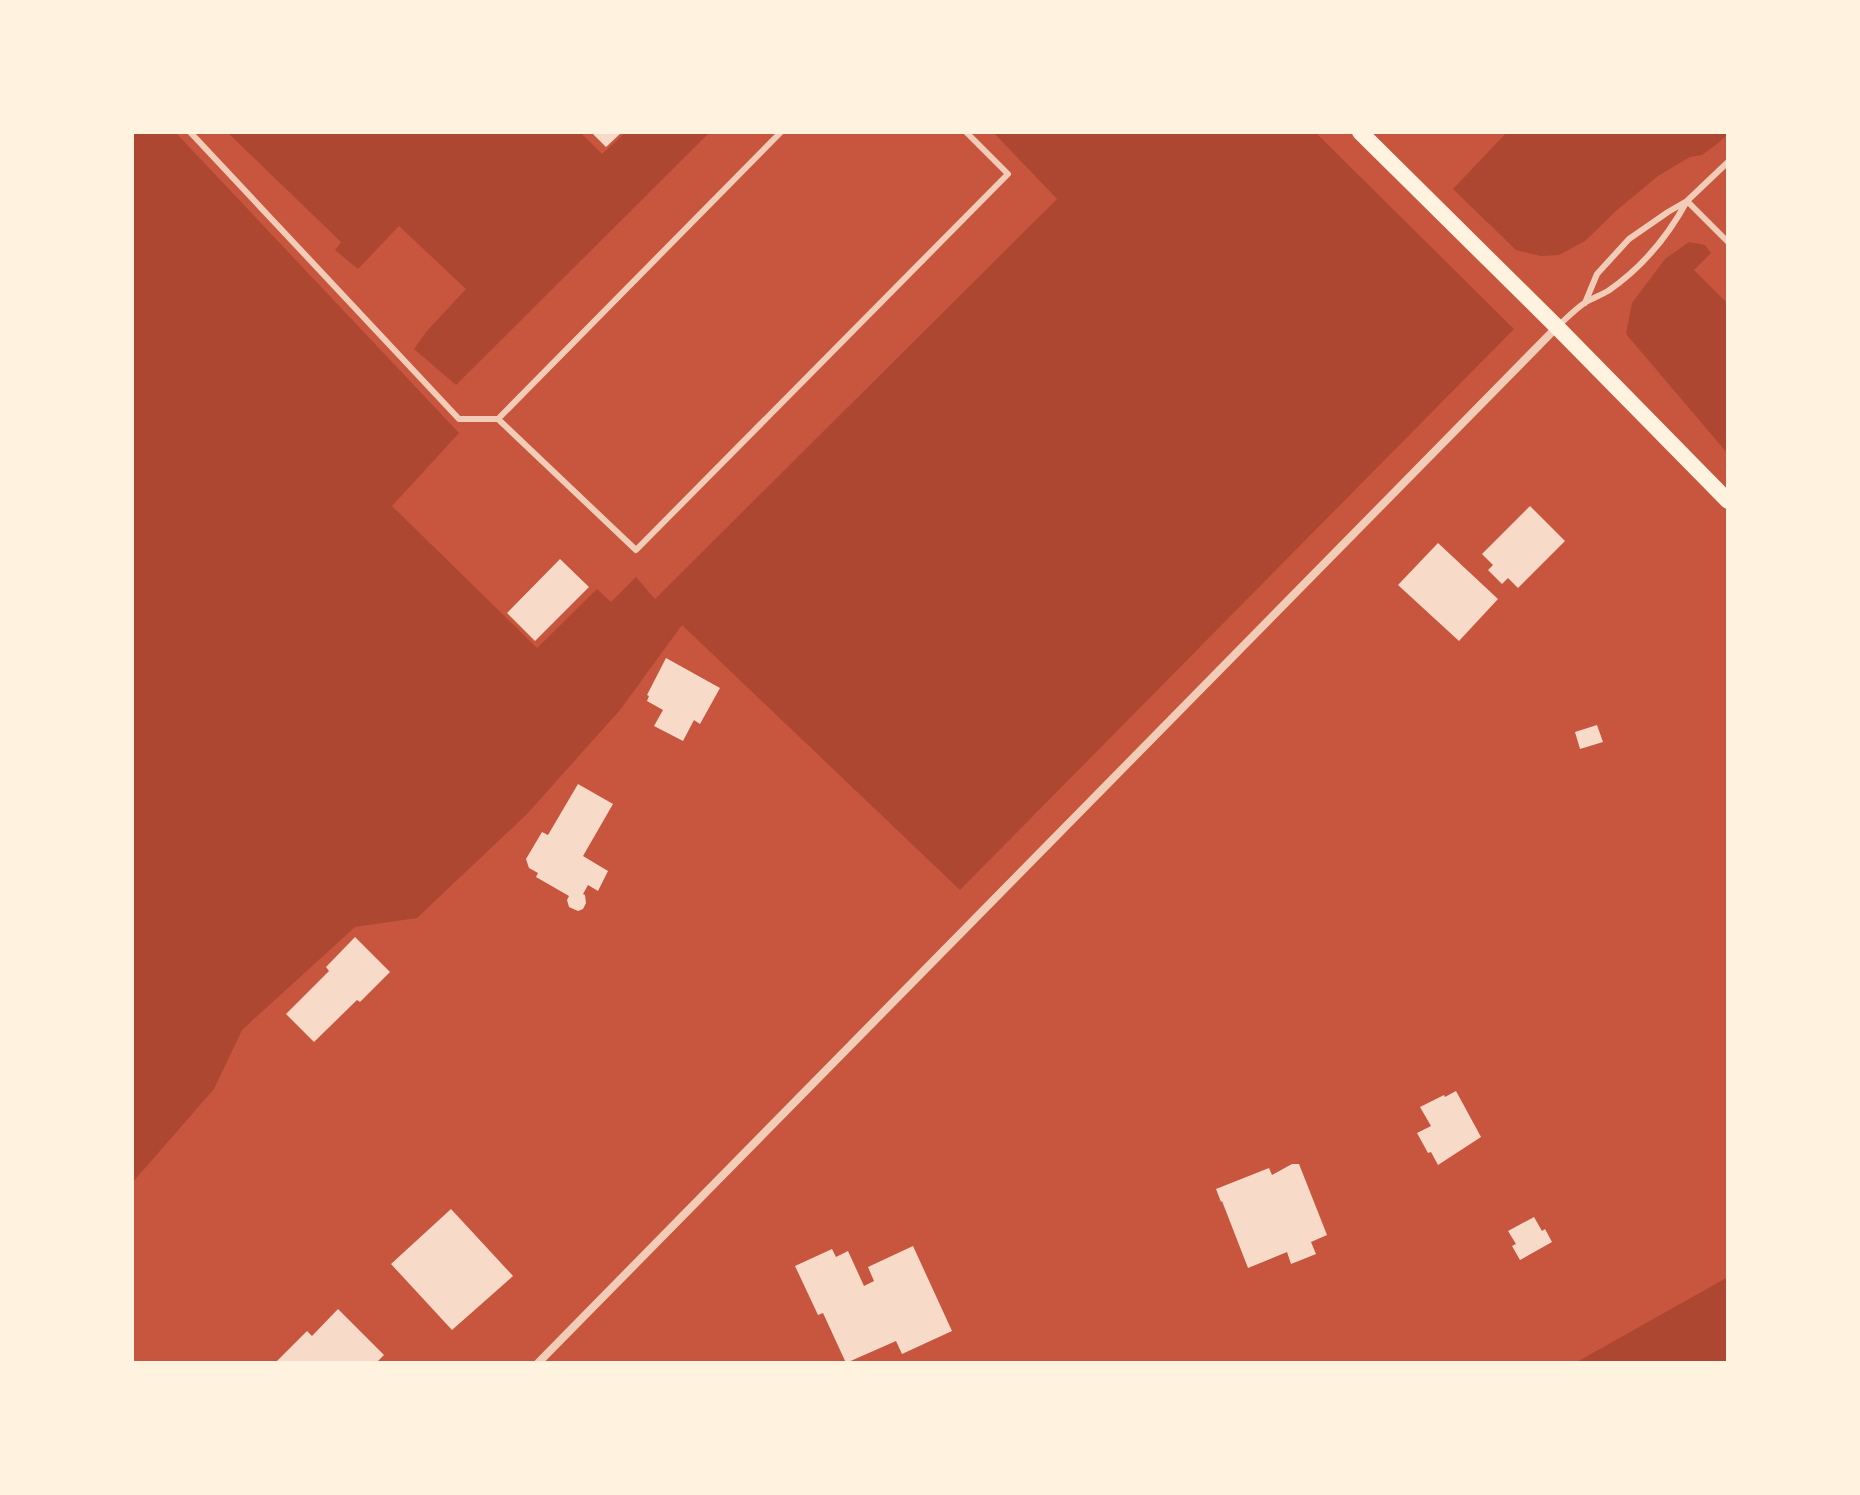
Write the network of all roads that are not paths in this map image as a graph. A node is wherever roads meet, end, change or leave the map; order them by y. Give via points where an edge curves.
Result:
1 (190, 132) edge
2 (781, 132) edge
3 (966, 132) edge
4 (1360, 132) edge
5 (1728, 162) edge
6 (1687, 201) junction
7 (1728, 242) edge
8 (1585, 303) junction
9 (1557, 327) junction
10 (498, 419) junction
11 (1728, 501) edge
12 (538, 1363) edge

1 - 10 lane via 459,419
2 - 10 lane
3 - 10 lane via 1008,174 636,550
4 - 9 main road
5 - 6 lane
6 - 7 lane
6 - 8 lane via 1655,250 1607,292
6 - 8 lane via 1629,239 1597,274
8 - 9 lane
9 - 11 main road
9 - 12 street

